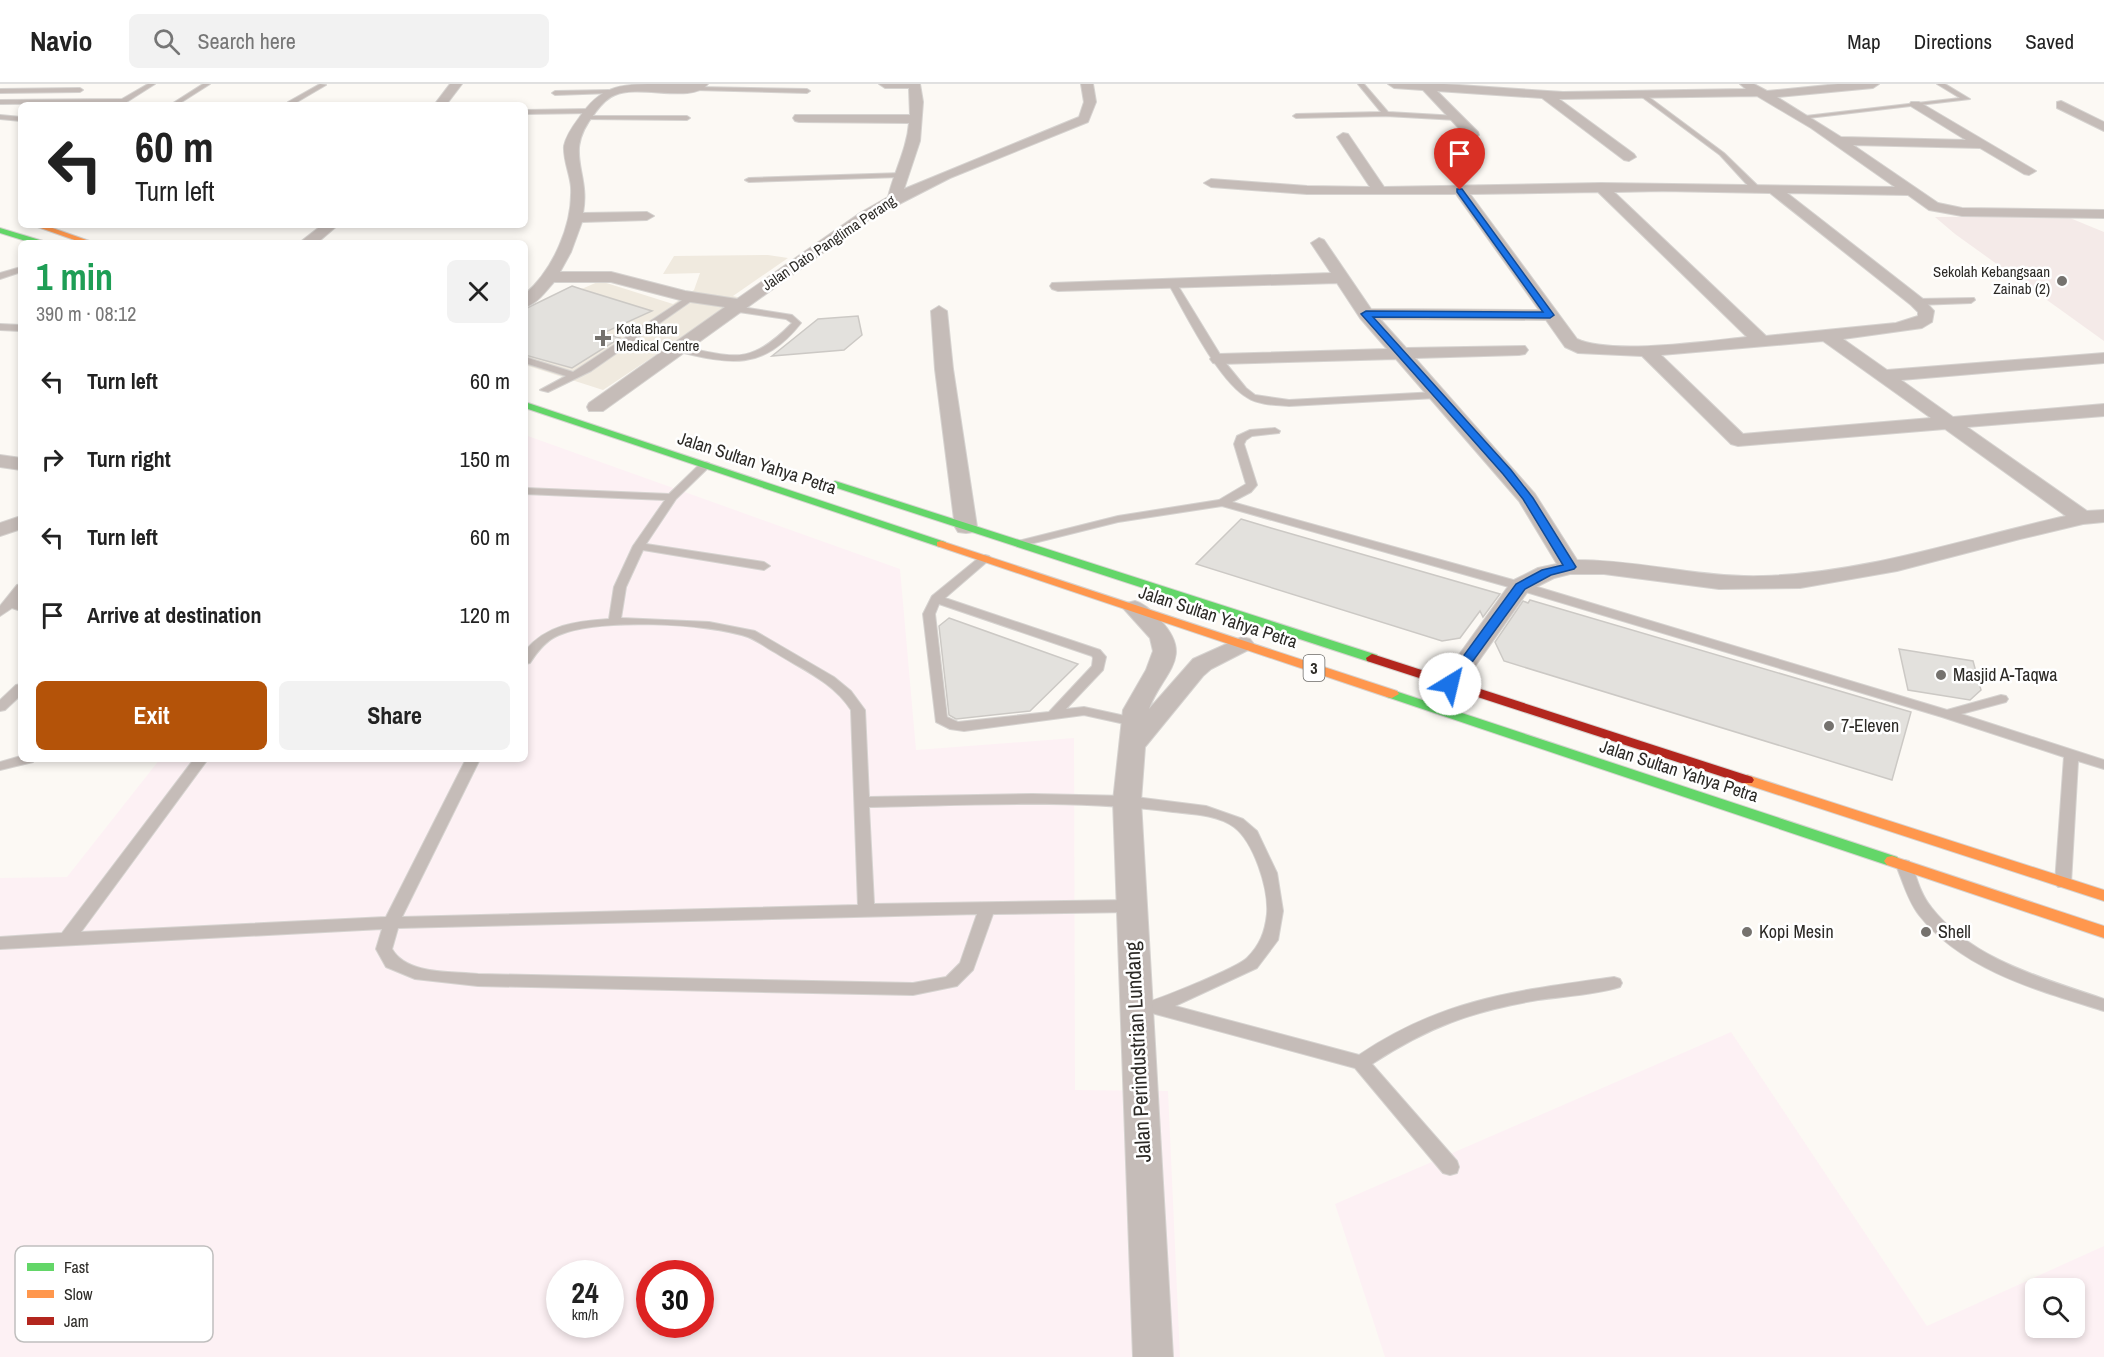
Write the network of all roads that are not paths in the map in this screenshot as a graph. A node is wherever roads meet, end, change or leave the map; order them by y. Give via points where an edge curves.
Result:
1 (152, 84) edge
2 (207, 84) edge
3 (456, 84) edge
4 (885, 84) edge
5 (1087, 84) edge
6 (1361, 84) edge
7 (1395, 84) edge
8 (1746, 84) edge
9 (1873, 84) edge
10 (1940, 84) edge
11 (323, 85) edge
12 (914, 85) edge
13 (700, 87) edge
14 (1427, 87) junction
15 (1485, 88) edge
16 (0, 91) edge
17 (807, 91) dead end
18 (609, 92) junction
19 (555, 93) dead end
20 (1762, 94) junction
21 (1546, 96) junction
22 (1644, 96) junction
23 (0, 102) edge
24 (18, 102) edge
25 (60, 102) edge
26 (123, 102) edge
27 (178, 102) edge
28 (291, 102) edge
29 (442, 102) edge
30 (1915, 105) junction
31 (2061, 105) dead end
32 (528, 112) edge
33 (1386, 114) junction
34 (587, 115) junction
35 (1296, 116) dead end
36 (1800, 117) junction
37 (687, 118) dead end
38 (799, 118) dead end
39 (1457, 118) junction
40 (18, 119) edge
41 (914, 119) junction
42 (0, 120) edge
43 (2104, 127) edge
44 (1473, 135) dead end
45 (1343, 137) dead end
46 (1840, 141) junction
47 (1982, 144) junction
48 (1629, 157) dead end
49 (2029, 171) dead end
50 (900, 175) junction
51 (749, 180) dead end
52 (1210, 183) dead end
53 (1600, 187) junction
54 (1755, 188) junction
55 (1772, 188) junction
56 (1460, 190) junction
57 (1380, 191) junction
58 (1910, 191) junction
59 (895, 197) junction
60 (2082, 214) junction
61 (2104, 214) edge
62 (647, 216) dead end
63 (577, 218) junction
64 (2104, 225) edge
65 (45, 228) edge
66 (328, 228) edge
67 (0, 230) edge
68 (31, 240) edge
69 (82, 240) edge
70 (311, 240) edge
71 (1319, 243) dead end
72 (18, 270) edge
73 (11, 273) junction
74 (18, 275) edge
75 (0, 276) edge
76 (548, 277) junction
77 (1340, 278) junction
78 (1172, 283) junction
79 (1058, 286) dead end
80 (693, 297) junction
81 (528, 300) edge
82 (1971, 300) dead end
83 (1917, 302) junction
84 (738, 307) junction
85 (939, 311) dead end
86 (1366, 314) junction
87 (1550, 315) junction
88 (0, 327) edge
89 (18, 328) edge
90 (1827, 336) junction
91 (1761, 341) junction
92 (678, 349) junction
93 (1519, 350) dead end
94 (1647, 351) junction
95 (1399, 353) junction
96 (2104, 358) edge
97 (1219, 359) junction
98 (528, 361) edge
99 (575, 376) junction
100 (1881, 376) junction
101 (540, 389) joint
102 (1436, 395) junction
103 (566, 397) dead end
104 (528, 406) edge
105 (596, 407) dead end
106 (2104, 410) edge
107 (1947, 423) junction
108 (1275, 431) dead end
109 (0, 461) edge
110 (18, 464) edge
111 (705, 465) junction
112 (820, 480) dead end
113 (528, 491) edge
114 (672, 497) junction
115 (1222, 503) junction
116 (2093, 518) edge
117 (18, 523) edge
118 (966, 527) junction
119 (0, 530) edge
120 (1018, 544) junction
121 (639, 546) junction
122 (985, 558) junction
123 (765, 566) dead end
124 (1570, 567) junction
125 (1521, 586) junction
126 (936, 599) junction
127 (11, 601) edge
128 (1135, 609) junction
129 (0, 612) edge
130 (615, 623) junction
131 (1242, 644) junction
132 (528, 656) edge
133 (1450, 684) junction
134 (18, 691) edge
135 (2001, 699) dead end
136 (0, 707) edge
137 (1947, 714) junction
138 (1053, 715) junction
139 (1133, 734) junction
140 (2070, 754) junction
141 (18, 762) edge
142 (199, 762) edge
143 (472, 762) edge
144 (2104, 765) edge
145 (0, 766) edge
146 (1127, 801) junction
147 (862, 802) junction
148 (1904, 865) junction
149 (2063, 883) junction
150 (2104, 896) edge
151 (1131, 906) junction
152 (987, 908) junction
153 (866, 910) junction
154 (391, 924) junction
155 (2104, 932) edge
156 (67, 939) junction
157 (0, 944) edge
158 (1614, 983) dead end
159 (2104, 1005) edge
160 (1146, 1006) junction
161 (1361, 1063) junction
162 (1450, 1167) dead end
163 (1153, 1357) edge

1 - 26 lane
2 - 27 lane
3 - 29 street
4 - 12 street
5 - 59 street, Jalan Dato Panglima Perang via 1090,102 1084,119
6 - 33 lane
7 - 14 street
8 - 20 street
9 - 20 street
10 - 30 lane via 1967,99
11 - 28 lane
12 - 41 street
13 - 17 lane
13 - 18 street
14 - 15 street
14 - 39 street
15 - 21 street
16 - 25 lane via 83,89
18 - 19 lane
18 - 34 street
20 - 22 street
20 - 36 street
21 - 22 street
21 - 48 street
22 - 54 lane via 1722,154
23 - 24 lane
30 - 36 lane
30 - 47 street
31 - 43 street
32 - 34 lane
33 - 35 lane
33 - 39 lane
34 - 37 lane
34 - 63 street via 571,148 578,189
36 - 46 street
38 - 41 street
39 - 44 street
40 - 42 lane
41 - 50 street via 914,141
45 - 57 street
46 - 47 street
46 - 58 street
47 - 49 street
50 - 51 lane
50 - 59 street
52 - 57 street
53 - 54 street
53 - 56 street
53 - 91 street
54 - 55 street
55 - 58 street
55 - 83 street
56 - 57 street
56 - 87 street
58 - 60 street via 1927,203 1951,211
59 - 84 street, Jalan Dato Panglima Perang
60 - 61 street
60 - 64 street
62 - 63 street
63 - 76 street via 560,260
65 - 69 highway
66 - 70 street
67 - 68 highway
71 - 77 street
72 - 73 lane
73 - 74 lane
73 - 75 lane
76 - 80 street via 611,277
76 - 81 street
77 - 78 street
77 - 86 street
78 - 79 street
78 - 97 lane
80 - 84 street
80 - 99 lane
82 - 83 lane
83 - 90 street via 1926,311 1926,318 1916,324
84 - 92 street, Jalan Dato Panglima Perang
84 - 92 lane via 789,317 797,323 750,358
85 - 118 street
86 - 87 street
86 - 95 street
87 - 94 street via 1571,343 1584,349
88 - 89 lane
90 - 91 street
90 - 100 street
91 - 94 street
92 - 105 street, Jalan Dato Panglima Perang
93 - 95 street
94 - 107 street via 1738,440
95 - 97 street
95 - 102 street
96 - 100 street
97 - 102 lane via 1240,388 1267,401
98 - 99 lane
99 - 101 lane
100 - 107 street
101 - 103 highway
102 - 124 street via 1528,498
104 - 111 highway, Jalan Sultan Yahya Petra / 3
106 - 107 street
107 - 116 street
108 - 115 lane via 1250,433 1241,438 1239,444 1252,485
109 - 110 street
111 - 114 lane
111 - 122 highway, Jalan Sultan Yahya Petra / 3
112 - 118 highway, Jalan Sultan Yahya Petra / 3
113 - 114 lane
114 - 121 lane
115 - 120 lane via 1118,519
115 - 125 lane
116 - 124 street via 1897,564 1800,581 1719,582 1604,567
117 - 119 street
118 - 120 highway, Jalan Sultan Yahya Petra / 3
120 - 133 highway, Jalan Sultan Yahya Petra / 3
121 - 123 lane
121 - 130 lane via 620,587
122 - 126 lane
122 - 128 highway, Jalan Sultan Yahya Petra / 3
124 - 125 street via 1546,573
125 - 133 street
125 - 137 lane
126 - 138 lane via 929,614 941,719 964,727
126 - 138 lane via 1096,652 1098,667
127 - 129 lane
128 - 131 highway, Jalan Sultan Yahya Petra / 3
128 - 139 street, Jalan Perindustrian Lundang via 1157,632 1166,655 1138,701
130 - 132 lane via 555,632
130 - 147 lane via 717,627 752,634 828,679 846,693 858,710
131 - 139 street via 1194,670
131 - 148 highway, Jalan Sultan Yahya Petra / 3
133 - 149 highway, Jalan Sultan Yahya Petra / 3
134 - 136 lane
135 - 137 lane
137 - 140 lane
138 - 139 lane via 1089,711
139 - 146 street, Jalan Perindustrian Lundang
140 - 144 lane
140 - 149 lane
141 - 145 lane
142 - 156 lane
143 - 154 lane
146 - 147 lane via 1032,798
146 - 151 street, Jalan Perindustrian Lundang
146 - 160 lane via 1206,811 1238,822 1252,834 1261,852 1275,911 1270,939 1251,964
147 - 153 lane
148 - 155 highway, Jalan Sultan Yahya Petra / 3
148 - 159 lane via 1925,911 1978,956 2013,975
149 - 150 highway, Jalan Sultan Yahya Petra / 3
151 - 152 lane
151 - 160 street, Jalan Perindustrian Lundang
152 - 153 lane
152 - 154 lane via 967,966 951,982 913,989 478,980 421,975 392,963 384,949
153 - 154 lane
154 - 156 lane
156 - 157 lane
158 - 161 lane via 1467,1010 1422,1026
160 - 161 lane
160 - 163 street, Jalan Perindustrian Lundang
161 - 162 lane

